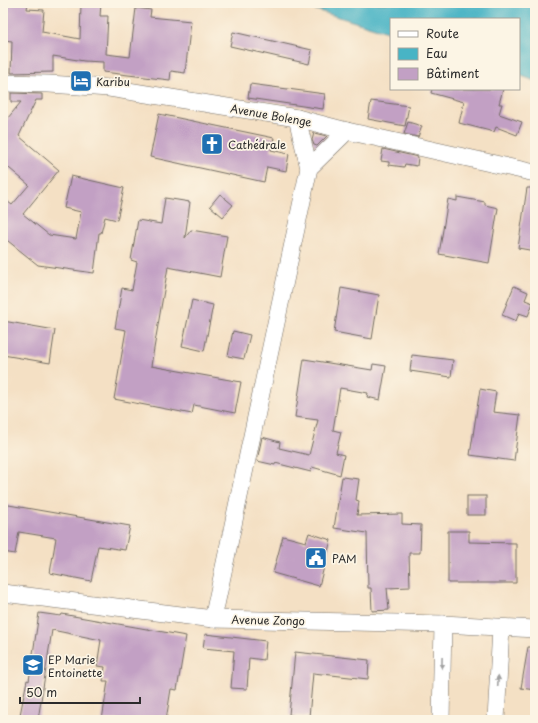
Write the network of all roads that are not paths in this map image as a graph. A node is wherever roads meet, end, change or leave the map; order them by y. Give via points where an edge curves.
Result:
1 (3, 83) edge
2 (297, 118) junction
3 (347, 131) junction
4 (309, 168) junction
5 (535, 173) edge
6 (3, 594) edge
7 (214, 619) junction
8 (443, 624) junction
9 (501, 628) junction
10 (535, 629) edge
11 (441, 720) edge
12 (496, 720) edge

1 - 2 street, Avenue Bolenge via 109,88
2 - 3 street, Avenue Bolenge
2 - 4 street
3 - 4 street
3 - 5 street, Avenue Bolenge
4 - 7 street
6 - 7 street, Avenue Zongo
7 - 8 street, Avenue Zongo
8 - 9 street, Avenue Zongo
8 -> 11 street
9 - 10 street, Avenue Zongo
12 -> 9 street

